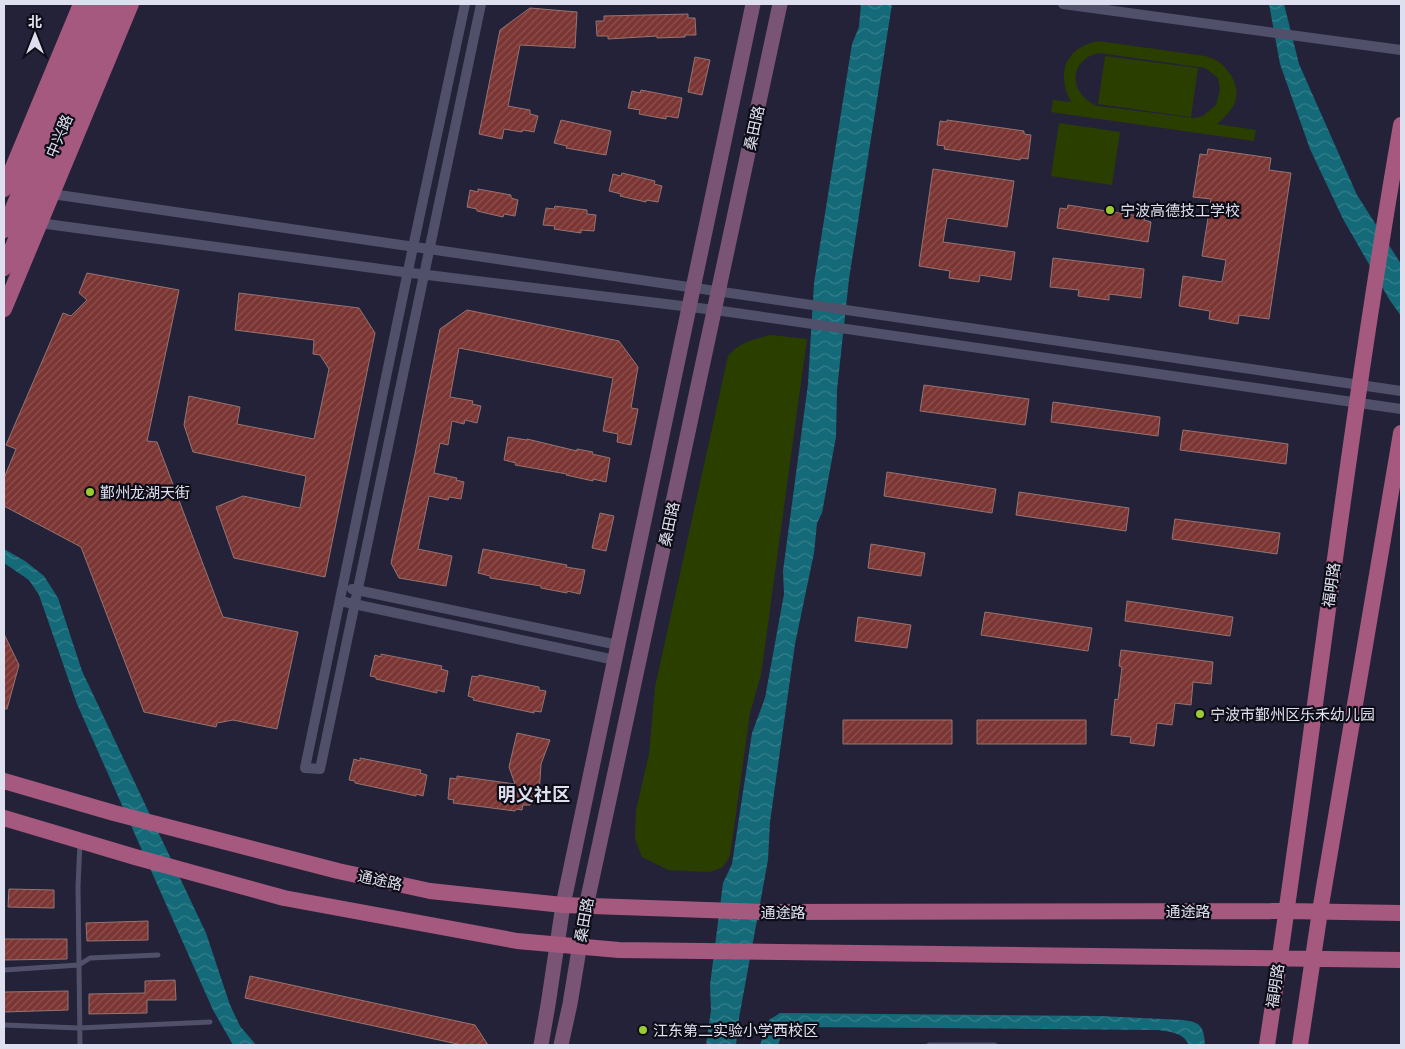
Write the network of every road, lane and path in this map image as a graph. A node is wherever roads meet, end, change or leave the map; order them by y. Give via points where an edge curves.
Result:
1 (81, 4) edge
2 (98, 4) edge
3 (114, 4) edge
4 (131, 4) edge
5 (465, 4) edge
6 (481, 4) edge
7 (753, 4) edge
8 (780, 4) edge
9 (1063, 4) edge
10 (1401, 50) edge
11 (1401, 125) edge
12 (4, 189) edge
13 (52, 194) junction
14 (40, 223) junction
15 (4, 230) edge
16 (413, 247) junction
17 (429, 249) junction
18 (4, 268) edge
19 (408, 272) junction
20 (424, 274) junction
21 (694, 287) junction
22 (719, 291) junction
23 (689, 307) junction
24 (4, 309) edge
25 (714, 310) junction
26 (1359, 385) junction
27 (1401, 391) edge
28 (1356, 403) junction
29 (1401, 409) edge
30 (1401, 433) edge
31 (342, 587) junction
32 (357, 590) junction
33 (340, 600) junction
34 (354, 604) junction
35 (616, 652) junction
36 (4, 781) edge
37 (4, 818) edge
38 (80, 841) junction
39 (563, 905) junction
40 (586, 906) junction
41 (1287, 911) junction
42 (1320, 912) junction
43 (1401, 913) edge
44 (557, 946) junction
45 (579, 947) junction
46 (158, 954) dead end
47 (1279, 960) junction
48 (1312, 960) junction
49 (1401, 960) edge
50 (79, 965) junction
51 (4, 970) edge
52 (210, 1022) dead end
53 (4, 1026) edge
54 (79, 1028) junction
55 (80, 1045) edge
56 (541, 1045) edge
57 (561, 1045) edge
58 (929, 1045) edge
59 (995, 1045) edge
60 (1266, 1045) edge
61 (1300, 1045) edge

1 - 12 main road
2 - 15 main road, 中兴路
3 - 18 main road, 中兴路
4 - 13 main road
5 - 16 street
6 - 17 street
7 - 21 main road, 桑田路
8 - 22 main road, 桑田路
9 - 10 street
11 - 26 main road, 福明路
13 - 14 main road
13 - 16 street
14 - 19 street
14 - 24 main road
16 - 17 street
16 - 19 street
17 - 20 street
17 - 21 street
19 - 20 street
19 - 31 street
20 - 23 street
20 - 32 street
21 - 22 street
21 - 23 main road, 桑田路
22 - 25 main road, 桑田路
22 - 26 street
23 - 25 street
23 - 35 main road, 桑田路
25 - 28 street
25 - 40 main road, 桑田路
26 - 27 street
26 - 28 main road, 福明路
28 - 29 street
28 - 41 main road, 福明路
30 - 42 main road
31 - 32 street
31 - 33 street
32 - 34 street
32 - 35 street
33 - 34 street
33 - 34 street via 305,768 320,769
34 - 35 street
35 - 39 main road, 桑田路
36 - 39 main road, 通途路 via 338,871 430,891
37 - 38 main road
38 - 44 main road via 284,898
38 - 50 lane
39 - 40 main road, 通途路
39 - 44 main road, 桑田路
40 - 41 main road, 通途路 via 767,912
40 - 45 main road, 桑田路
41 - 42 main road, 通途路
41 - 47 main road, 福明路
42 - 43 main road, 通途路
42 - 48 main road
44 - 45 main road
44 - 56 main road, 桑田路
45 - 47 main road
45 - 57 main road, 桑田路
46 - 50 lane via 90,958
47 - 48 main road
47 - 60 main road, 福明路
48 - 49 main road
48 - 61 main road
50 - 51 lane
50 - 54 lane
52 - 54 lane
53 - 54 lane
54 - 55 lane
58 - 59 lane

